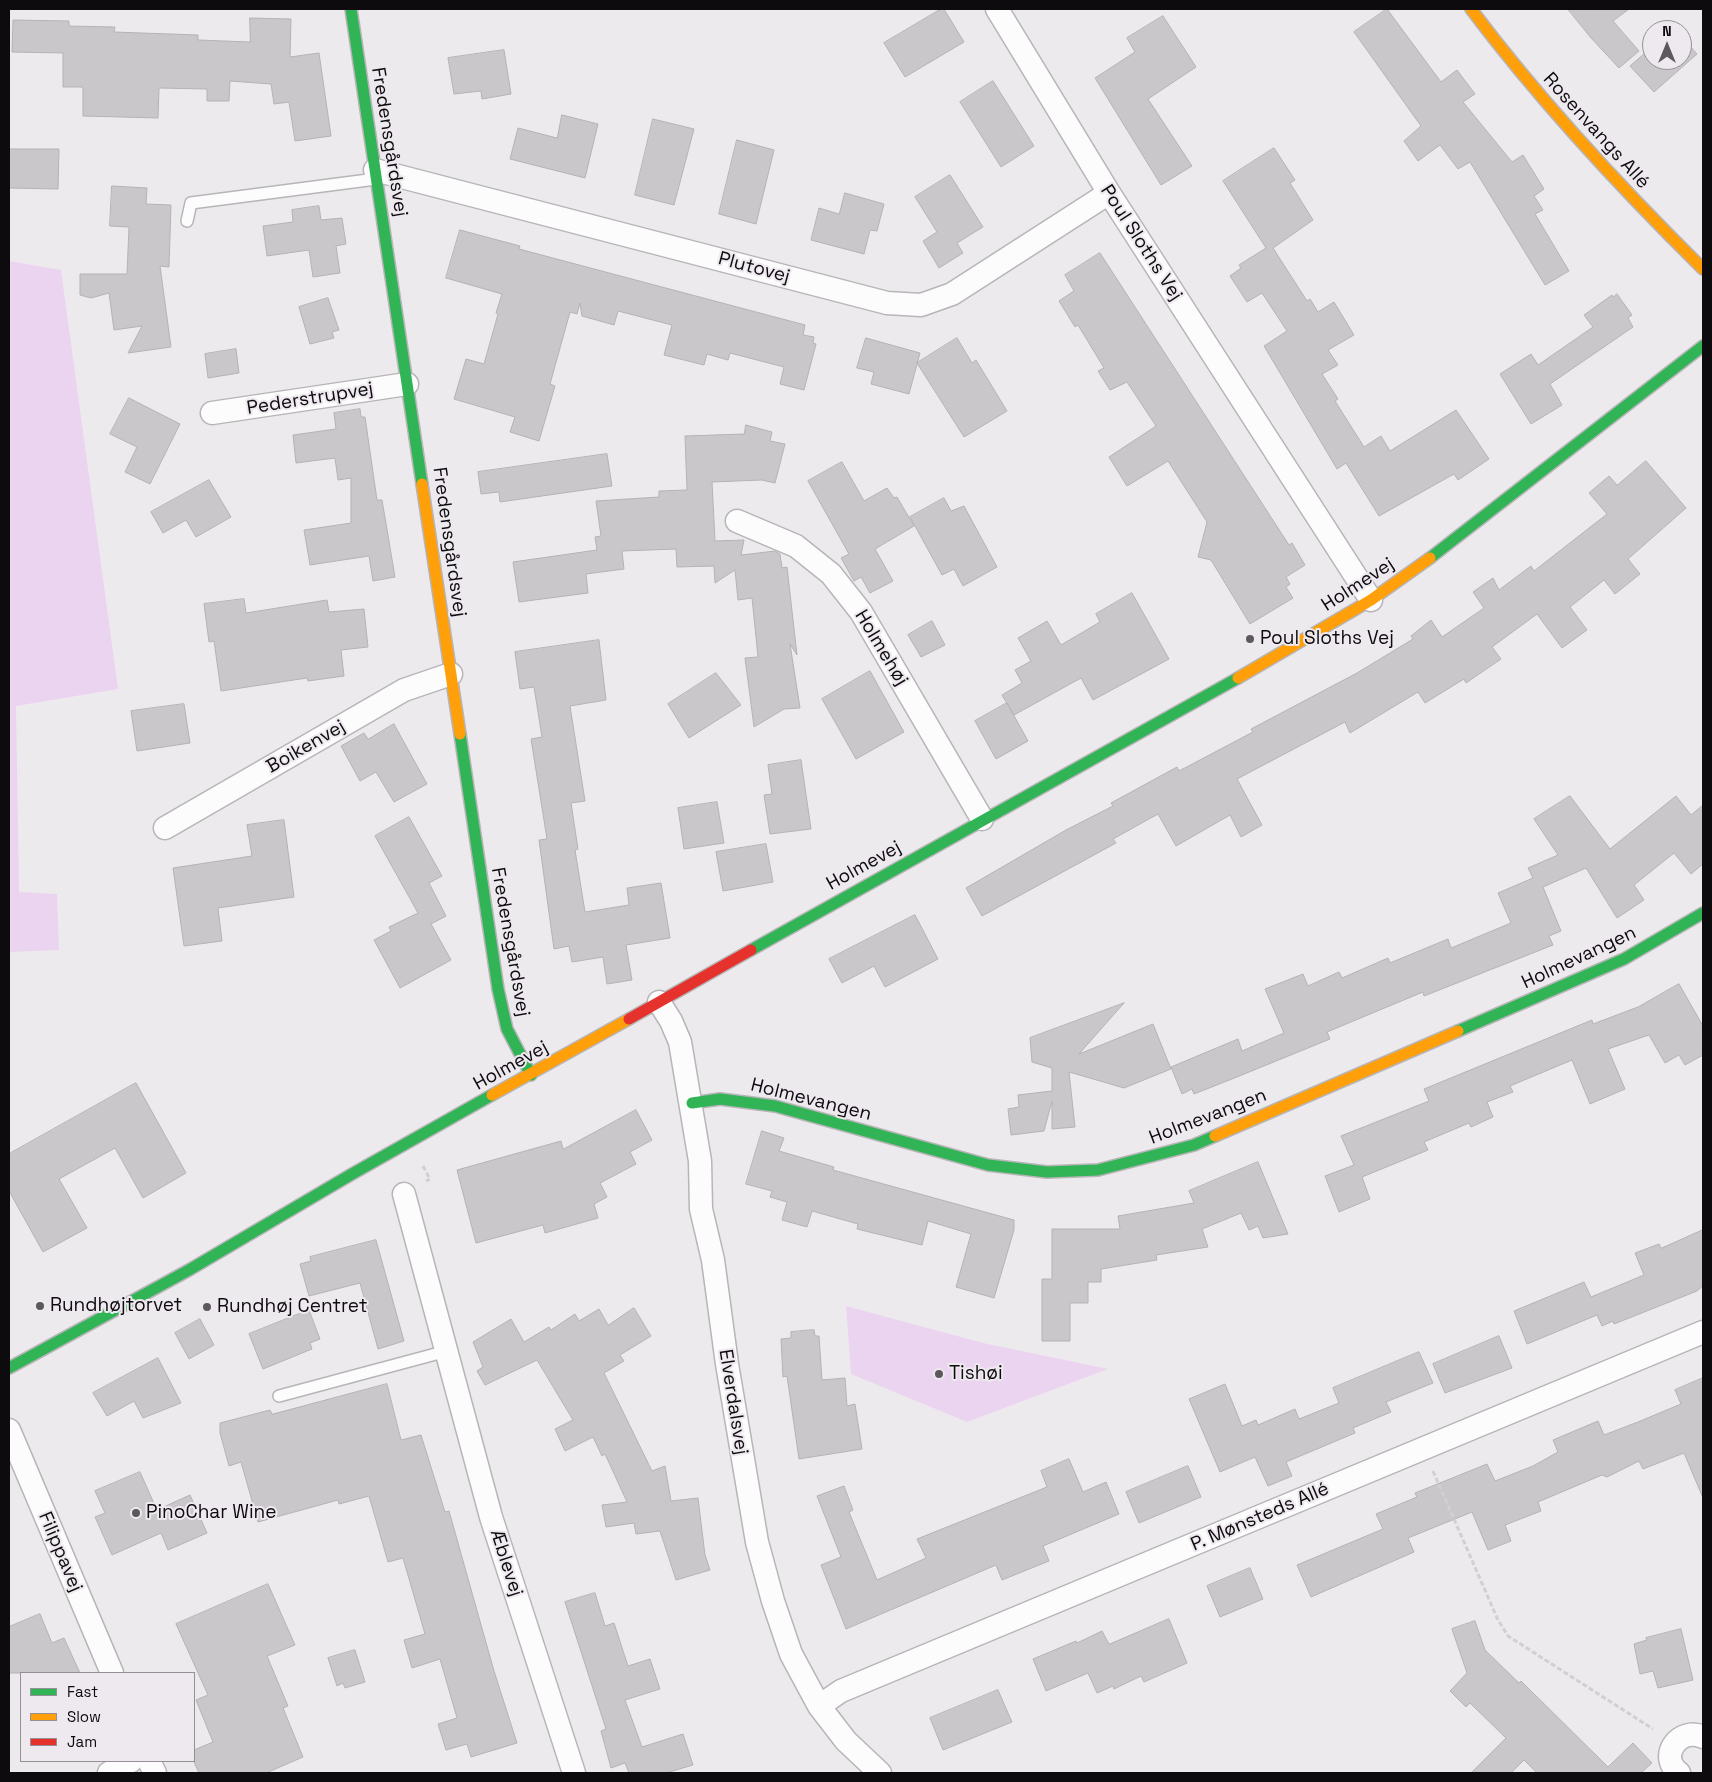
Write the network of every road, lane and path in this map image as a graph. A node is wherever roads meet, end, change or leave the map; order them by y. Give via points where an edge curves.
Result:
1 (351, 9) edge
2 (997, 9) edge
3 (1471, 9) edge
4 (376, 175) junction
5 (1109, 193) junction
6 (187, 221) dead end
7 (1703, 269) edge
8 (1703, 346) edge
9 (407, 384) junction
10 (212, 413) dead end
11 (737, 521) dead end
12 (1371, 600) junction
13 (451, 674) junction
14 (982, 819) junction
15 (165, 828) dead end
16 (1703, 913) edge
17 (659, 1002) junction
18 (531, 1075) junction
19 (692, 1103) junction
20 (404, 1194) dead end
21 (1703, 1332) edge
22 (447, 1351) junction
23 (9, 1368) edge
24 (278, 1396) dead end
25 (9, 1430) edge
26 (1424, 1448) junction
27 (112, 1672) edge
28 (819, 1706) junction
29 (1703, 1737) edge
30 (1675, 1742) junction
31 (129, 1762) edge
32 (109, 1773) edge
33 (574, 1773) edge
34 (880, 1773) edge
35 (1678, 1773) edge

1 - 4 street, Fredensgårdsvej
2 - 5 street, Poul Sloths Vej
3 - 7 street, Rosenvangs Allé via 1493,40 1609,175
4 - 5 street, Plutovej via 887,303 921,305 952,294
4 - 6 lane via 191,203
4 - 9 street, Fredensgårdsvej
5 - 12 street, Poul Sloths Vej
8 - 12 street, Holmevej via 1452,543
9 - 10 street, Pederstrupvej
9 - 13 street, Fredensgårdsvej
11 - 14 street, Holmehøj via 796,546 830,574 861,612
12 - 14 street, Holmevej via 1293,647
13 - 15 street, Boikenvej via 404,690
13 - 18 street, Fredensgårdsvej via 498,989 507,1029
14 - 17 street, Holmevej
16 - 19 street, Holmevangen via 1624,959 1194,1145 1098,1170 1048,1172 988,1165 775,1106 720,1099
17 - 18 street, Holmevej
17 - 19 street, Elverdalsvej via 680,1042
18 - 23 street, Holmevej via 352,1174 189,1270
19 - 28 street, Elverdalsvej via 700,1161 701,1209 713,1260 757,1542 790,1654
20 - 22 street, Æblevej
21 - 26 street, P. Mønsteds Allé
22 - 24 lane
22 - 33 street, Æblevej via 491,1517
25 - 27 street, Filippavej
26 - 28 street, P. Mønsteds Allé via 842,1691
26 - 30 path via 1498,1620 1508,1636
28 - 34 street, Elverdalsvej via 846,1741
29 - 30 street via 1684,1735
30 - 35 street via 1670,1756 1671,1764
31 - 32 street

